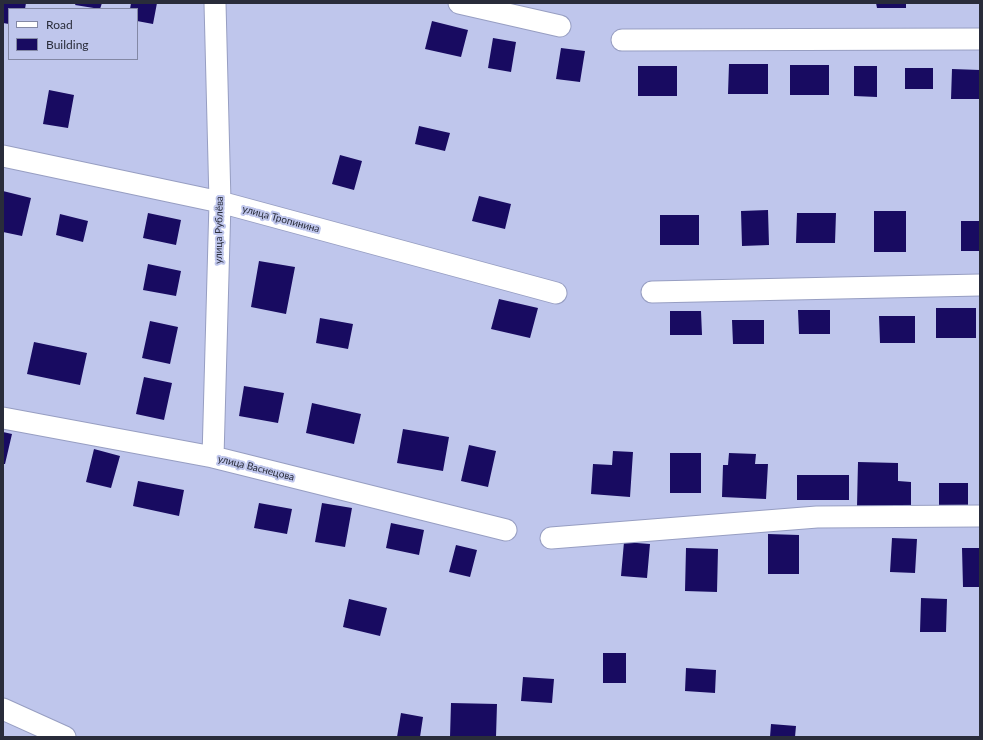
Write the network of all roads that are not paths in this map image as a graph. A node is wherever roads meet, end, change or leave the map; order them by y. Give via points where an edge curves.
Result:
1 (215, 3) edge
2 (459, 3) edge
3 (560, 26) dead end
4 (980, 39) edge
5 (622, 40) dead end
6 (3, 156) edge
7 (220, 202) junction
8 (980, 285) edge
9 (652, 292) dead end
10 (556, 293) dead end
11 (3, 418) edge
12 (213, 457) junction
13 (980, 516) edge
14 (506, 530) dead end
15 (551, 538) dead end
16 (3, 709) edge
17 (65, 737) edge

1 - 7 street, улица Рублёва
2 - 3 street
4 - 5 street
6 - 7 street, улица Тропинина
7 - 10 street, улица Тропинина
7 - 12 street, улица Рублёва
8 - 9 street
11 - 12 street, улица Васнецова
12 - 14 street, улица Васнецова
13 - 15 street via 817,517
16 - 17 street

